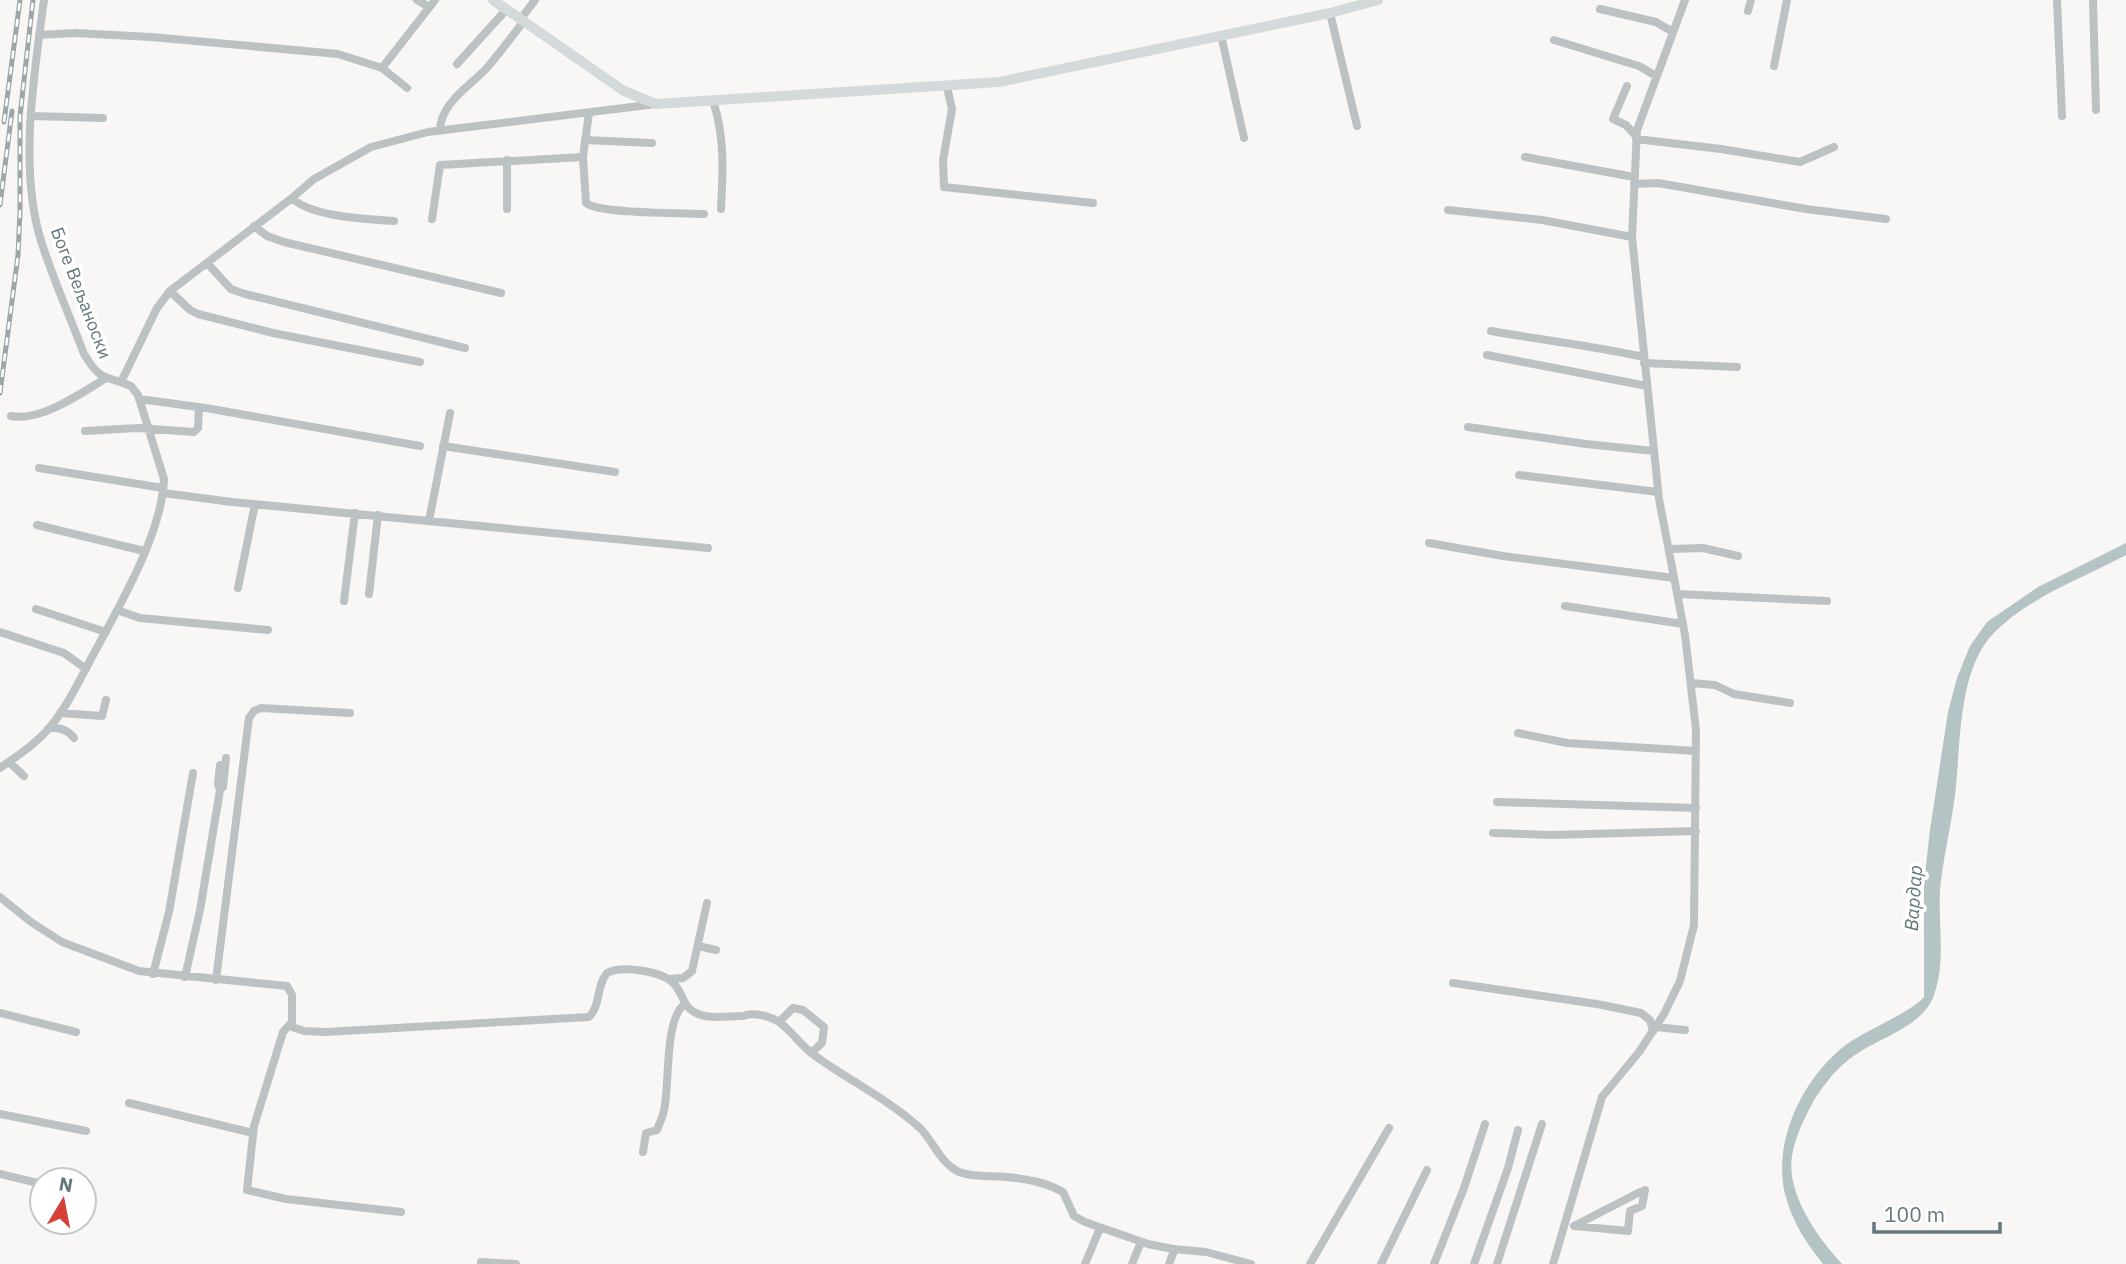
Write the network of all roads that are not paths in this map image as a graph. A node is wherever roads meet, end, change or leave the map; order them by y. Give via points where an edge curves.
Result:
1 (44, 0) edge
2 (417, 0) edge
3 (493, 0) edge
4 (536, 0) edge
5 (1377, 0) edge
6 (1685, 0) edge
7 (1751, 0) edge
8 (1787, 0) edge
9 (2057, 0) edge
10 (2092, 0) edge
11 (432, 3) edge
12 (1348, 4) edge
13 (1600, 9) dead end
14 (506, 10) junction
15 (1748, 11) dead end
16 (1331, 13) junction
17 (522, 21) junction
18 (1673, 32) junction
19 (39, 35) junction
20 (1221, 35) junction
21 (1554, 40) dead end
22 (457, 64) dead end
23 (1774, 66) dead end
24 (382, 68) junction
25 (1656, 76) junction
26 (1627, 86) dead end
27 (947, 87) junction
28 (407, 88) dead end
29 (713, 101) junction
30 (656, 104) junction
31 (2096, 110) dead end
32 (589, 113) junction
33 (32, 116) junction
34 (2062, 116) dead end
35 (103, 118) dead end
36 (1357, 126) dead end
37 (440, 131) junction
38 (1636, 137) junction
39 (1244, 138) dead end
40 (585, 140) junction
41 (652, 143) dead end
42 (1834, 147) dead end
43 (583, 157) junction
44 (1525, 157) dead end
45 (507, 160) junction
46 (1634, 181) junction
47 (292, 198) junction
48 (1093, 203) dead end
49 (507, 209) dead end
50 (721, 209) dead end
51 (1448, 210) dead end
52 (704, 214) dead end
53 (432, 219) dead end
54 (1886, 219) dead end
55 (394, 221) dead end
56 (254, 226) junction
57 (1632, 237) junction
58 (207, 263) junction
59 (218, 283) dead end
60 (232, 289) junction
61 (170, 291) junction
62 (501, 293) dead end
63 (1491, 331) dead end
64 (465, 348) dead end
65 (1488, 355) dead end
66 (1644, 360) junction
67 (421, 362) dead end
68 (1737, 367) dead end
69 (106, 379) junction
70 (121, 382) junction
71 (1647, 386) junction
72 (139, 399) junction
73 (199, 407) junction
74 (450, 413) dead end
75 (11, 415) dead end
76 (1468, 427) dead end
77 (148, 429) junction
78 (85, 431) dead end
79 (420, 446) dead end
80 (443, 446) junction
81 (1654, 451) junction
82 (38, 468) dead end
83 (615, 472) dead end
84 (1519, 475) dead end
85 (163, 491) junction
86 (1658, 492) junction
87 (255, 504) junction
88 (355, 513) junction
89 (378, 515) junction
90 (429, 521) junction
91 (37, 525) dead end
92 (1429, 542) dead end
93 (708, 548) dead end
94 (1670, 549) junction
95 (144, 551) junction
96 (1738, 556) dead end
97 (1674, 578) junction
98 (238, 588) dead end
99 (369, 594) dead end
100 (1678, 594) junction
101 (1827, 600) dead end
102 (344, 601) dead end
103 (1565, 606) dead end
104 (36, 608) dead end
105 (117, 610) junction
106 (1683, 624) junction
107 (268, 630) dead end
108 (0, 632) edge
109 (106, 632) junction
110 (86, 669) junction
111 (1690, 683) junction
112 (106, 700) dead end
113 (1790, 703) dead end
114 (60, 713) junction
115 (350, 713) dead end
116 (48, 729) junction
117 (1518, 733) dead end
118 (74, 738) dead end
119 (1696, 751) junction
120 (223, 761) dead end
121 (9, 762) junction
122 (0, 768) edge
123 (193, 773) dead end
124 (24, 776) dead end
125 (1497, 802) dead end
126 (1696, 808) junction
127 (1696, 831) junction
128 (1493, 833) dead end
129 (0, 897) edge
130 (707, 903) dead end
131 (698, 946) junction
132 (716, 950) dead end
133 (153, 974) junction
134 (185, 977) junction
135 (669, 979) junction
136 (216, 980) junction
137 (1453, 983) dead end
138 (685, 1004) junction
139 (0, 1013) edge
140 (779, 1022) junction
141 (291, 1023) junction
142 (1654, 1029) junction
143 (1685, 1030) dead end
144 (76, 1032) dead end
145 (811, 1053) junction
146 (130, 1103) dead end
147 (0, 1114) edge
148 (1485, 1124) dead end
149 (1542, 1124) dead end
150 (1389, 1128) dead end
151 (1518, 1130) dead end
152 (86, 1131) dead end
153 (253, 1133) junction
154 (643, 1152) dead end
155 (1427, 1170) dead end
156 (0, 1174) edge
157 (28, 1181) edge
158 (401, 1212) dead end
159 (1575, 1226) junction
160 (1100, 1228) junction
161 (1560, 1240) junction
162 (1141, 1241) junction
163 (1173, 1250) junction
164 (481, 1262) dead end
165 (1236, 1262) edge
166 (516, 1264) edge
167 (1085, 1264) edge
168 (1132, 1264) edge
169 (1169, 1264) edge
170 (1251, 1264) edge
171 (1310, 1264) edge
172 (1381, 1264) edge
173 (1434, 1264) edge
174 (1474, 1264) edge
175 (1497, 1264) edge
176 (1553, 1264) edge

1 - 19 street, Боге Вељаноски
2 - 11 street
3 - 14 main road
4 - 17 street
5 - 12 main road
6 - 18 street
7 - 15 street
8 - 23 street
9 - 34 street
10 - 31 street
11 - 24 street
12 - 16 main road
13 - 18 street via 1656,22
14 - 17 main road
14 - 22 street
16 - 20 main road
16 - 36 street
17 - 30 main road via 624,91
17 - 37 street via 486,69 453,101
18 - 25 street
19 - 24 street via 75,33 262,45 338,54
19 - 33 street, Боге Вељаноски
20 - 27 main road via 999,82
20 - 39 street
21 - 25 street via 1639,66
24 - 28 street
25 - 38 street
26 - 38 street via 1613,119
27 - 29 main road
27 - 48 street via 951,109 944,187
29 - 30 main road
29 - 50 street via 720,128
30 - 32 street
32 - 37 street
32 - 40 street
33 - 35 street
33 - 69 street, Боге Вељаноски via 31,181 41,242 84,354 96,373
37 - 47 street via 371,147 314,179
38 - 42 street via 1800,162
38 - 46 street
40 - 41 street
40 - 43 street
43 - 45 street
43 - 52 street via 586,203 592,208
44 - 46 street
45 - 49 street
45 - 53 street via 440,165
46 - 54 street
46 - 57 street
47 - 55 street via 299,206 314,210
47 - 56 street
51 - 57 street via 1542,220
56 - 58 street
56 - 62 street via 284,242
57 - 66 street
58 - 60 street
58 - 61 street
59 - 60 street
60 - 64 street
61 - 67 street via 198,314
61 - 70 street
63 - 66 street via 1605,348
65 - 71 street
66 - 68 street
66 - 71 street
69 - 70 street, Боге Вељаноски
69 - 75 street via 44,411 24,417
70 - 72 street via 131,386
71 - 81 street
72 - 73 street
72 - 77 street
73 - 77 street via 194,432
73 - 79 street
74 - 80 street
76 - 81 street
77 - 78 street
77 - 85 street via 164,479
80 - 83 street
80 - 90 street
81 - 86 street
82 - 85 street
84 - 86 street
85 - 87 street
85 - 95 street
86 - 94 street
87 - 88 street
87 - 98 street
88 - 89 street
88 - 102 street
89 - 90 street
89 - 99 street
90 - 93 street
91 - 95 street
92 - 97 street
94 - 96 street via 1703,548
94 - 97 street
95 - 105 street
97 - 100 street
100 - 101 street
100 - 106 street
103 - 106 street
104 - 109 street
105 - 107 street via 139,618
105 - 109 street
106 - 111 street
108 - 110 street via 64,653
109 - 110 street
110 - 114 street
111 - 113 street
111 - 119 street
112 - 114 street via 102,716
114 - 116 street
115 - 136 street via 261,708 248,718
116 - 118 street via 69,732
116 - 121 street
117 - 119 street via 1567,743
119 - 126 street
120 - 134 street
121 - 122 street
121 - 124 street
123 - 133 street via 169,912
125 - 126 street
126 - 127 street
127 - 128 street
127 - 142 street via 1694,925 1688,958
129 - 133 street via 62,942
130 - 131 street
131 - 132 street
131 - 135 street via 692,971
133 - 134 street
134 - 136 street
135 - 138 street
135 - 141 street via 636,970 612,970 599,985 593,1013 584,1018 326,1032 297,1029
136 - 141 street via 287,986 292,995
137 - 142 street via 1641,1013
138 - 140 street via 700,1015 749,1014
138 - 154 street via 678,1009 673,1032 665,1108 657,1130 646,1133
139 - 144 street
140 - 145 street
140 - 145 street via 793,1008 803,1010 824,1027 822,1043
141 - 153 street via 283,1032
142 - 143 street
142 - 161 street via 1602,1097
145 - 160 street via 912,1122 952,1168 976,1176 1051,1185 1063,1192 1074,1216
146 - 153 street
147 - 152 street
148 - 173 street
149 - 175 street
150 - 171 street
151 - 174 street
153 - 158 street via 247,1190
155 - 172 street
156 - 157 street
159 - 159 street via 1643,1191 1642,1206 1630,1211 1628,1231
159 - 161 street
160 - 162 street
160 - 167 street
161 - 176 street
162 - 163 street
162 - 168 street
163 - 165 street via 1206,1252
163 - 169 street
164 - 166 street
165 - 170 street

